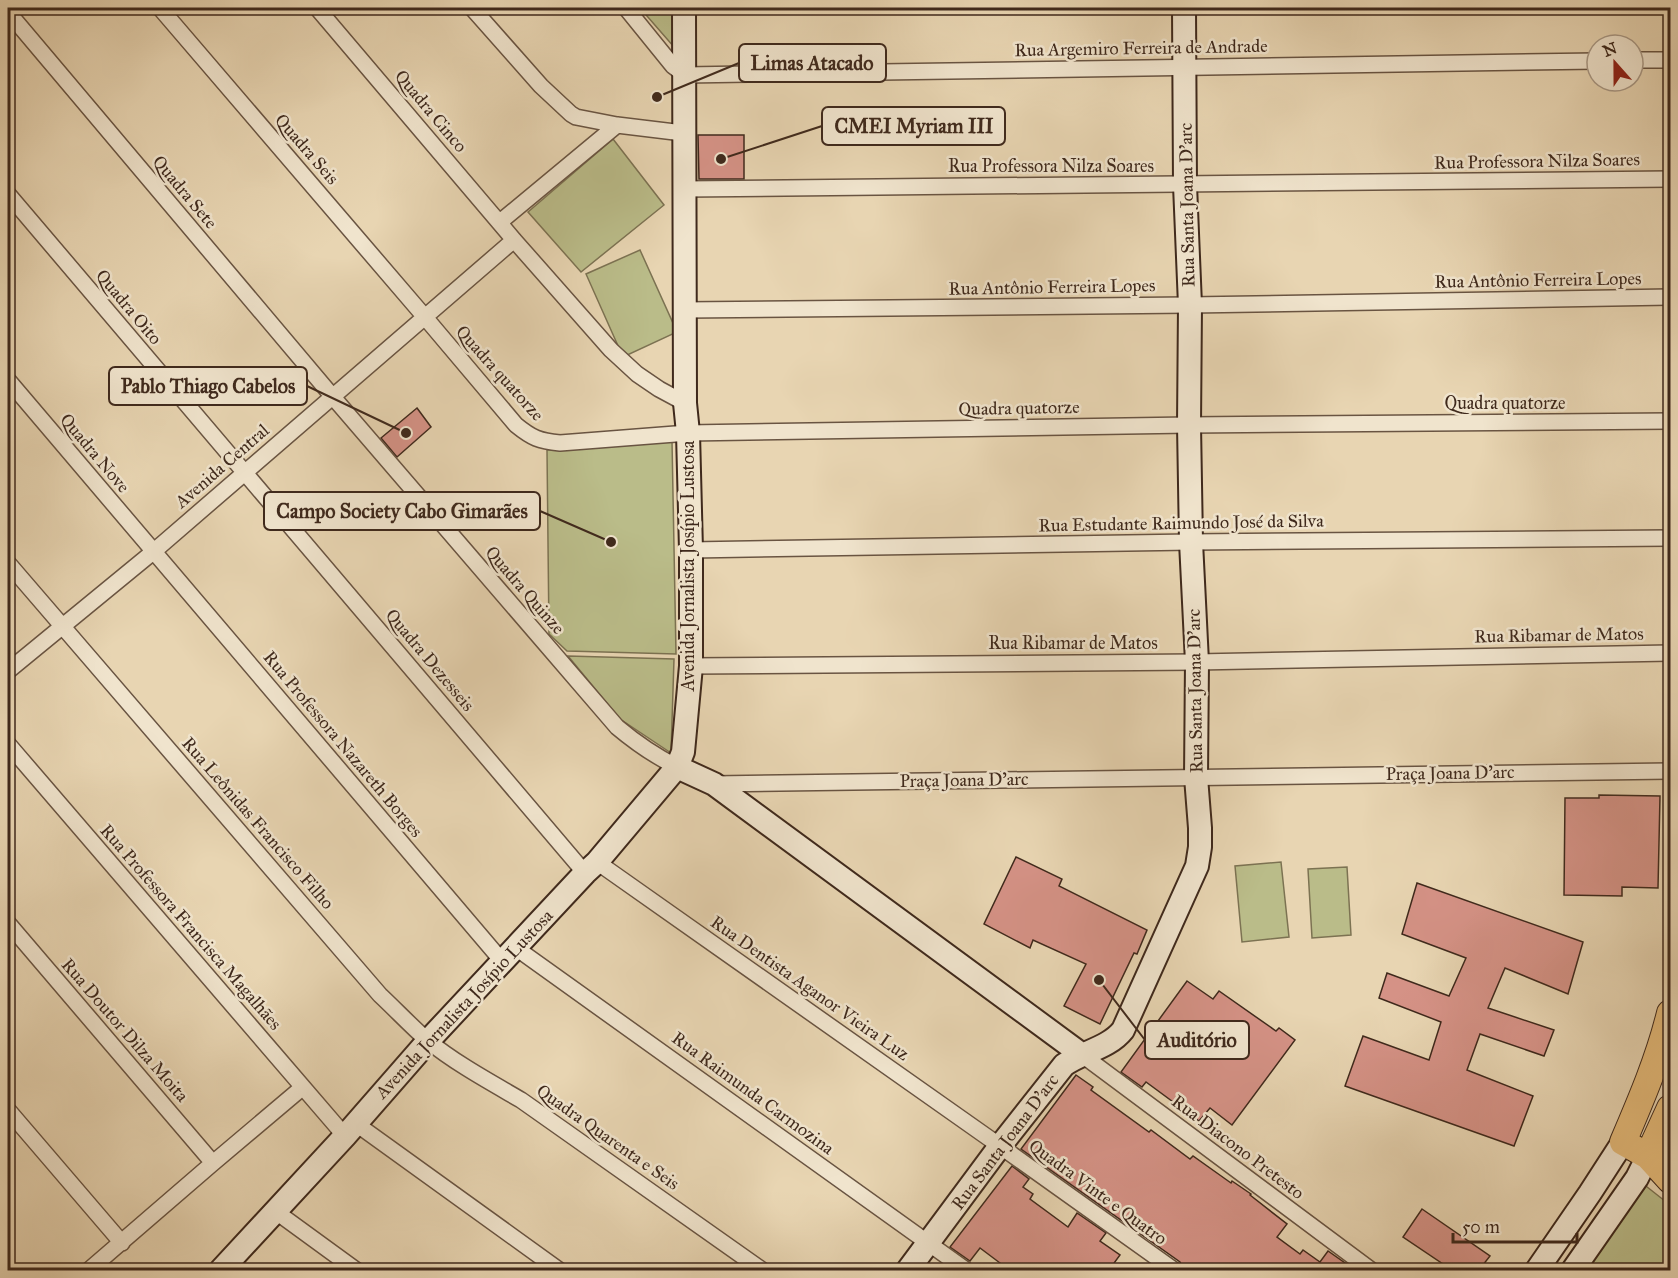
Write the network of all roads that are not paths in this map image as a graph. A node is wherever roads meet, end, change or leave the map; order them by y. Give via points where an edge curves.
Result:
1 (160, 8) edge
2 (317, 8) edge
3 (472, 8) edge
4 (626, 8) edge
5 (684, 8) edge
6 (1184, 8) edge
7 (8, 12) edge
8 (1645, 60) edge
9 (1671, 60) edge
10 (1585, 61) edge
11 (1185, 67) junction
12 (685, 75) junction
13 (617, 125) junction
14 (683, 133) junction
15 (1671, 179) edge
16 (1185, 185) junction
17 (684, 189) junction
18 (8, 194) edge
19 (500, 222) junction
20 (514, 240) junction
21 (1671, 297) edge
22 (1190, 306) junction
23 (686, 310) junction
24 (424, 316) junction
25 (8, 380) edge
26 (333, 397) junction
27 (685, 403) junction
28 (1671, 421) edge
29 (1189, 425) junction
30 (688, 433) junction
31 (244, 472) junction
32 (1671, 538) edge
33 (1191, 542) junction
34 (691, 550) junction
35 (153, 552) junction
36 (8, 563) edge
37 (62, 627) junction
38 (1671, 652) edge
39 (1197, 662) junction
40 (691, 666) junction
41 (8, 671) edge
42 (8, 744) edge
43 (677, 767) junction
44 (1671, 771) edge
45 (1196, 777) junction
46 (714, 784) junction
47 (591, 867) junction
48 (8, 923) edge
49 (509, 954) junction
50 (1671, 1013) edge
51 (429, 1041) junction
52 (1081, 1054) junction
53 (303, 1087) junction
54 (1671, 1108) edge
55 (8, 1110) edge
56 (350, 1130) junction
57 (1623, 1142) junction
58 (1000, 1146) junction
59 (1648, 1156) junction
60 (213, 1163) junction
61 (1671, 1180) edge
62 (275, 1212) junction
63 (122, 1243) junction
64 (928, 1243) junction
65 (89, 1270) edge
66 (221, 1270) edge
67 (356, 1270) edge
68 (559, 1270) edge
69 (762, 1270) edge
70 (908, 1270) edge
71 (966, 1270) edge
72 (1173, 1270) edge
73 (1371, 1270) edge
74 (1538, 1270) edge
75 (1573, 1270) edge

1 - 24 street, Quadra Seis
2 - 19 street, Quadra Cinco
3 - 13 street via 566,111 576,117
4 - 12 street
5 - 12 street, Avenida Jornalista Josípio Lustosa
6 - 11 street, Rua Santa Joana D'arc
7 - 26 street, Quadra Sete
8 - 9 street
10 - 11 street, Rua Argemiro Ferreira de Andrade
11 - 12 street, Rua Argemiro Ferreira de Andrade
11 - 16 street, Rua Santa Joana D'arc
12 - 14 street, Avenida Jornalista Josípio Lustosa
13 - 14 street
13 - 19 street
14 - 17 street, Avenida Jornalista Josípio Lustosa
15 - 16 street, Rua Professora Nilza Soares
16 - 17 street, Rua Professora Nilza Soares
16 - 22 street, Rua Santa Joana D'arc
17 - 23 street, Avenida Jornalista Josípio Lustosa
18 - 31 street, Quadra Oito
19 - 20 street, Quadra Cinco
20 - 24 street, Avenida Central
20 - 27 street via 611,350 637,374
21 - 22 street, Rua Antônio Ferreira Lopes
22 - 23 street, Rua Antônio Ferreira Lopes
22 - 29 street, Rua Santa Joana D'arc
23 - 27 street, Avenida Jornalista Josípio Lustosa
24 - 26 street, Avenida Central
24 - 30 street, Quadra quatorze via 516,425 532,438 560,443
25 - 35 street, Quadra Nove
26 - 31 street, Avenida Central
26 - 43 street, Quadra Quinze via 617,727 656,757
27 - 30 street, Avenida Jornalista Josípio Lustosa
28 - 29 street, Quadra quatorze
29 - 30 street, Quadra quatorze
29 - 33 street, Rua Santa Joana D'arc
30 - 34 street, Avenida Jornalista Josípio Lustosa
31 - 35 street, Avenida Central
31 - 47 street, Quadra Dezesseis
32 - 33 street, Rua Estudante Raimundo José da Silva
33 - 34 street, Rua Estudante Raimundo José da Silva
33 - 39 street, Rua Santa Joana D'arc
34 - 40 street, Avenida Jornalista Josípio Lustosa
35 - 37 street, Avenida Central
35 - 49 street, Rua Professora Nazareth Borges
36 - 37 street, Rua Leônidas Francisco Filho
37 - 41 street, Avenida Central
37 - 51 street, Rua Leônidas Francisco Filho via 380,994
38 - 39 street, Rua Ribamar de Matos
39 - 40 street, Rua Ribamar de Matos
39 - 45 street, Rua Santa Joana D'arc
40 - 43 street, Avenida Jornalista Josípio Lustosa via 683,752
42 - 53 street, Rua Professora Francisca Magalhães
43 - 46 street
43 - 47 street, Avenida Jornalista Josípio Lustosa
44 - 45 street, Praça Joana D'arc
45 - 46 street, Praça Joana D'arc
45 - 52 street, Rua Santa Joana D'arc via 1200,848 1194,873 1123,1030
46 - 52 street
47 - 49 street, Avenida Jornalista Josípio Lustosa
47 - 58 street, Rua Dentista Aganor Vieira Luz
48 - 60 street, Rua Doutor Dilza Moita
49 - 51 street, Avenida Jornalista Josípio Lustosa
49 - 64 street, Rua Raimunda Carmozina
50 - 57 main road
51 - 56 street, Avenida Jornalista Josípio Lustosa
51 - 69 street, Quadra Quarenta e Seis via 521,1100
52 - 58 street, Rua Santa Joana D'arc via 1064,1065
52 - 73 street, Rua Diacono Pretesto
53 - 56 street, Rua Professora Francisca Magalhães
53 - 60 street
54 - 59 main road
55 - 63 street
56 - 62 street, Avenida Jornalista Josípio Lustosa
56 - 68 street, Rua Professora Francisca Magalhães
57 - 59 main road
57 - 74 street
58 - 64 street, Rua Santa Joana D'arc
58 - 72 street, Quadra Vinte e Quatro
59 - 61 main road
59 - 75 street
60 - 63 street
62 - 66 street, Avenida Jornalista Josípio Lustosa
62 - 67 street
63 - 65 street
64 - 70 street, Rua Santa Joana D'arc
64 - 71 street, Rua Raimunda Carmozina

